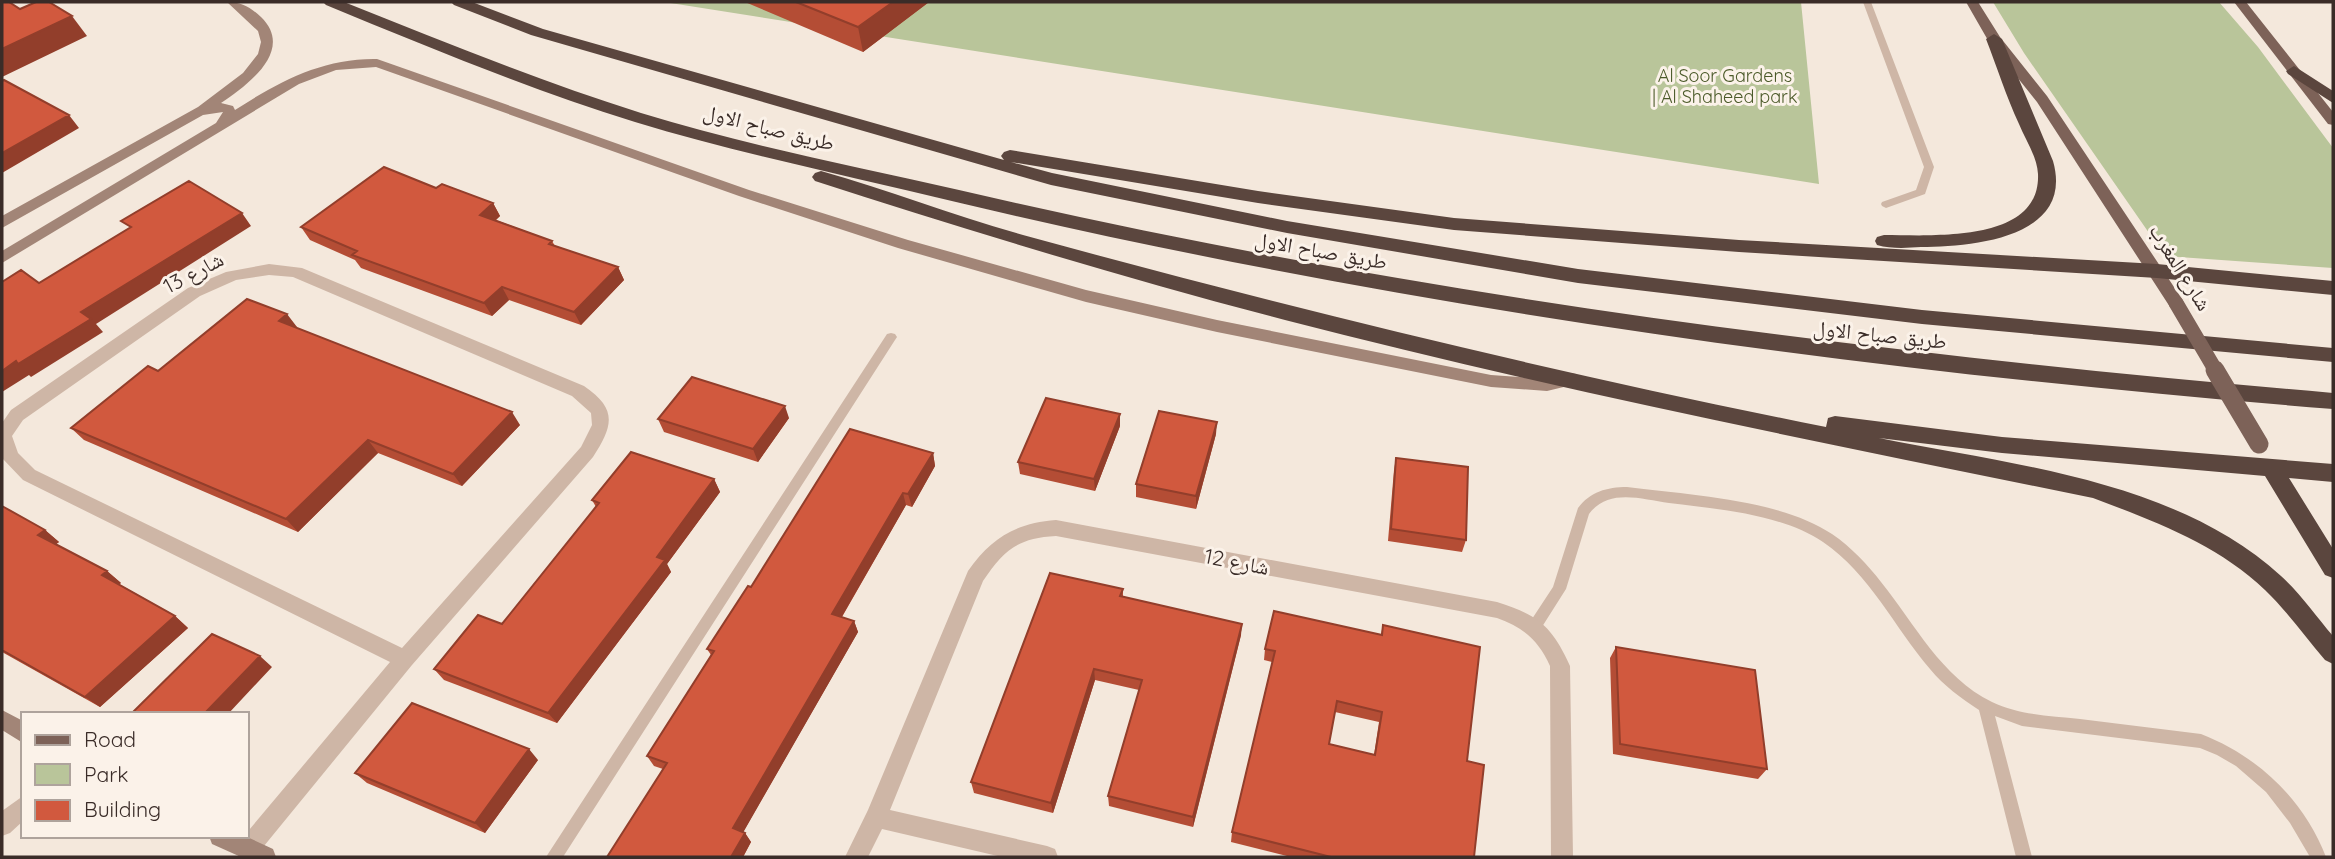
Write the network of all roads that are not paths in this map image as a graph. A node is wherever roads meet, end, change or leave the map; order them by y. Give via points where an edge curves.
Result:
1 (233, 2) edge
2 (331, 2) edge
3 (459, 2) edge
4 (1867, 2) edge
5 (1966, 2) edge
6 (1972, 2) edge
7 (2240, 2) edge
8 (2253, 2) edge
9 (1980, 17) junction
10 (1994, 39) junction
11 (2281, 53) junction
12 (2294, 71) junction
13 (2333, 98) edge
14 (199, 111) junction
15 (640, 118) junction
16 (2333, 121) edge
17 (221, 126) junction
18 (861, 127) junction
19 (1886, 204) dead end
20 (2, 223) edge
21 (1739, 246) junction
22 (2, 258) edge
23 (2157, 271) junction
24 (2333, 288) edge
25 (891, 337) dead end
26 (2333, 355) edge
27 (1570, 379) junction
28 (2333, 401) edge
29 (1663, 402) junction
30 (2271, 467) junction
31 (2333, 474) edge
32 (2333, 568) edge
33 (1535, 626) junction
34 (2333, 653) edge
35 (404, 659) junction
36 (1986, 708) junction
37 (2, 719) edge
38 (21, 732) edge
39 (21, 808) edge
40 (876, 817) junction
41 (2, 826) edge
42 (224, 838) edge
43 (256, 853) edge
44 (554, 857) edge
45 (856, 857) edge
46 (1047, 857) edge
47 (1562, 857) edge
48 (2024, 857) edge
49 (2318, 857) edge

1 - 14 street via 265,30 266,52 246,78
2 - 15 highway, طريق صباح الاول
3 - 18 highway, طريق صباح الاول via 537,32
4 - 19 lane via 1929,167 1921,192
5 - 9 main road
6 - 9 main road, شارع المغرب
7 - 11 main road
8 - 11 main road
9 - 10 main road, شارع المغرب
10 - 21 highway via 2047,174 2042,202 2023,222 1996,233 1947,241 1810,240
10 - 23 main road, شارع المغرب via 2042,99
11 - 12 main road
12 - 13 highway
12 - 16 main road
14 - 17 street via 228,109 229,120
14 - 20 street
15 - 27 highway via 1014,239 1286,313
15 - 28 highway, طريق صباح الاول via 1036,217 1531,310 1828,352
17 - 22 street
17 - 27 street via 304,76 342,65 377,63 744,193 1086,296 1490,381 1547,385
18 - 21 highway via 1258,197 1454,224
18 - 26 highway, طريق صباح الاول via 1051,179 1287,227 1578,276 1922,317
21 - 23 highway
23 - 24 highway
23 - 30 main road, شارع المغرب, bridge
25 - 44 lane
27 - 29 highway
29 - 30 highway via 2002,445
29 - 34 highway via 2095,490 2169,516 2221,544 2273,583
30 - 31 highway
30 - 32 highway, شارع المغرب
33 - 36 lane via 1559,589 1583,512 1604,494 1627,492 1768,513 1807,526 1843,550 1937,669 1959,691
33 - 40 street, شارع 12 via 1497,610 1056,527 1032,528 1006,540 975,577
33 - 47 street via 1549,641 1560,666
35 - 35 street, شارع 13 via 587,452 603,419 596,402 296,272 250,269 221,277 194,292 18,415 4,435 10,457 29,475
35 - 43 street, شارع 13
36 - 48 lane
36 - 49 lane via 2022,719 2201,741 2219,748 2255,769 2284,798
37 - 38 street
39 - 41 street
40 - 45 street, شارع 12
40 - 46 street
42 - 43 street

